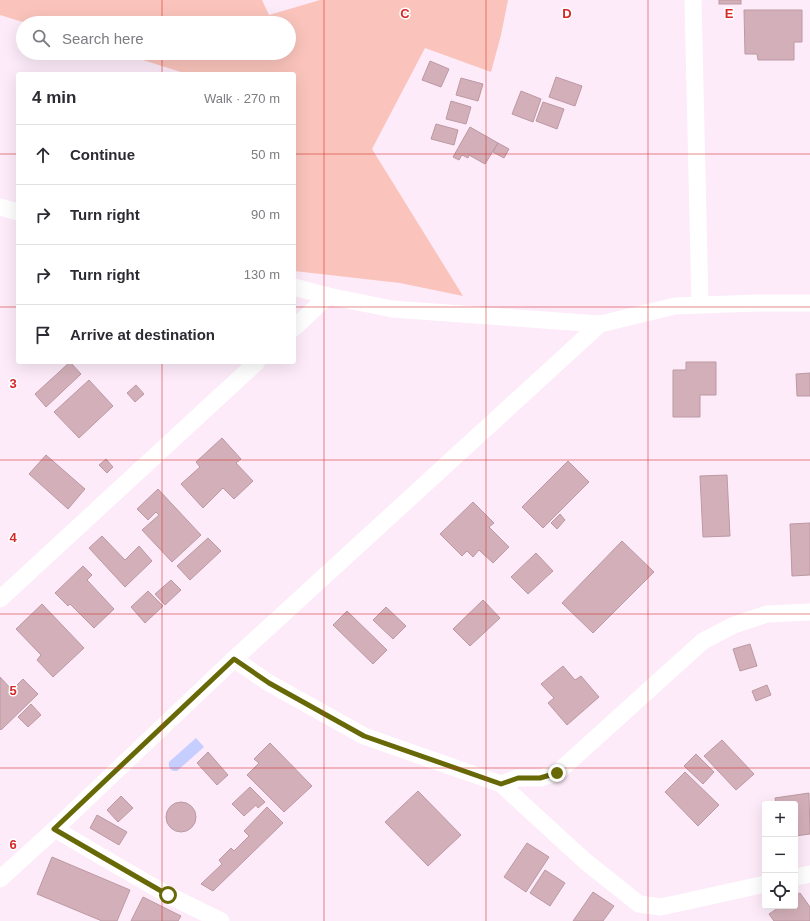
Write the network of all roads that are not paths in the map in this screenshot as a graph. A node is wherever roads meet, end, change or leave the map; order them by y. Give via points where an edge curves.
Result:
1 (694, 0) edge
2 (0, 207) edge
3 (16, 211) edge
4 (296, 288) edge
5 (328, 296) junction
6 (810, 303) edge
7 (700, 305) junction
8 (600, 324) junction
9 (296, 326) edge
10 (255, 364) edge
11 (0, 599) edge
12 (810, 612) edge
13 (234, 659) junction
14 (501, 784) junction
15 (54, 829) junction
16 (810, 874) edge
17 (798, 876) edge
18 (0, 879) edge
19 (762, 885) edge
20 (221, 921) edge

1 - 7 street
2 - 3 street
4 - 5 street
5 - 8 street via 392,309
5 - 9 street
6 - 7 street
7 - 8 street via 675,306
8 - 13 street
10 - 11 street
12 - 14 street via 767,614 734,625 703,641 557,773 540,778 518,778
13 - 14 street via 269,683 364,736
13 - 15 street
14 - 19 street via 585,861 639,904 660,907
15 - 18 street
15 - 20 street via 168,895
16 - 17 street

